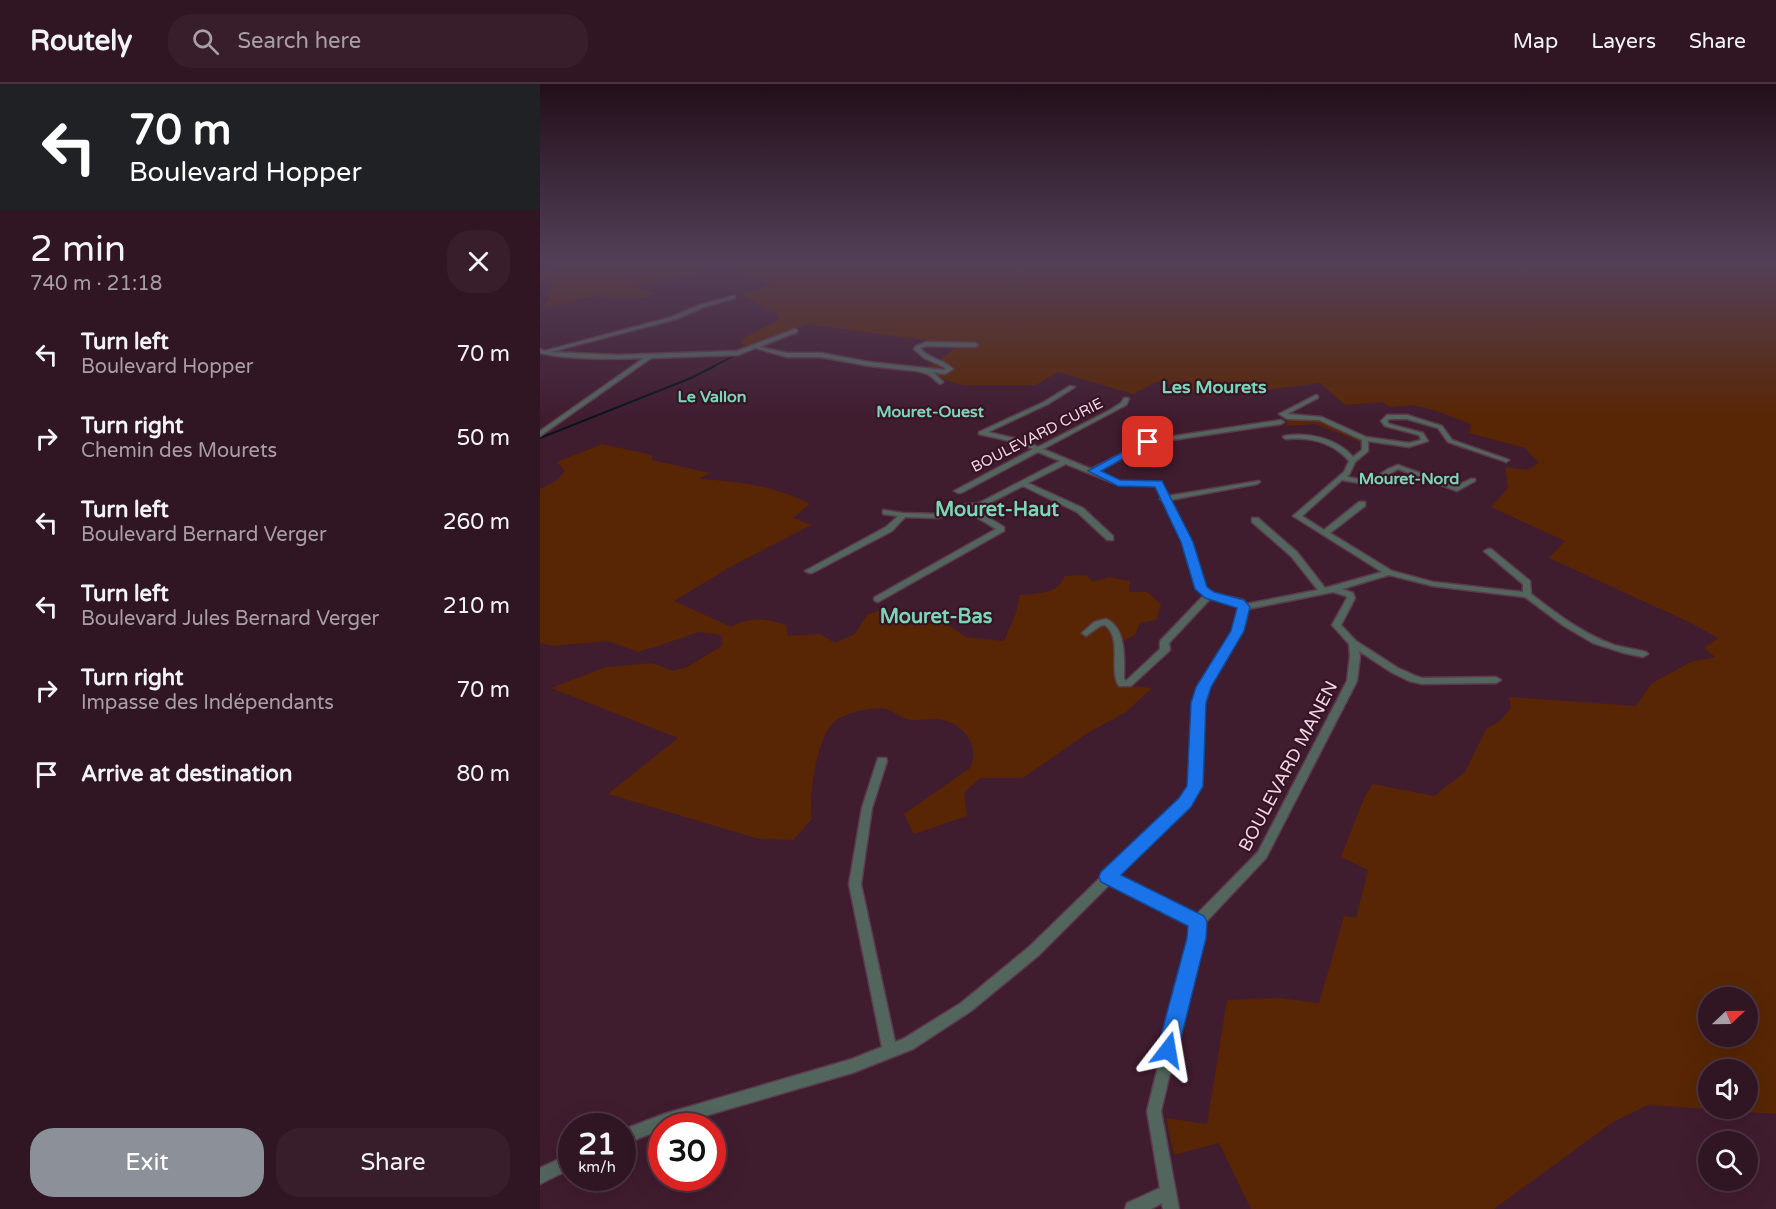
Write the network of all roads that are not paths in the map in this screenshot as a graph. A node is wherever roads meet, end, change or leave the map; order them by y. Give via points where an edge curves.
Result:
1 (682, 314) edge
2 (795, 332) dead end
3 (975, 345) dead end
4 (754, 348) junction
5 (541, 352) edge
6 (649, 357) junction
7 (918, 369) junction
8 (940, 382) dead end
9 (1072, 387) dead end
10 (1316, 397) dead end
11 (1126, 399) dead end
12 (1281, 422) dead end
13 (540, 434) edge
14 (1286, 437) dead end
15 (1365, 439) junction
16 (1039, 450) junction
17 (1066, 460) junction
18 (1506, 460) dead end
19 (1352, 461) junction
20 (1093, 471) junction
21 (1340, 478) junction
22 (1473, 480) dead end
23 (1257, 482) dead end
24 (1022, 483) junction
25 (958, 491) dead end
26 (1164, 499) junction
27 (1362, 504) dead end
28 (978, 505) junction
29 (886, 512) dead end
30 (903, 515) junction
31 (1255, 520) dead end
32 (1326, 532) junction
33 (1110, 538) dead end
34 (1488, 551) dead end
35 (809, 571) dead end
36 (1389, 573) junction
37 (1329, 590) junction
38 (1209, 595) junction
39 (1527, 595) junction
40 (878, 599) dead end
41 (1244, 607) junction
42 (1086, 633) dead end
43 (1353, 643) junction
44 (1642, 654) dead end
45 (1496, 680) dead end
46 (882, 761) dead end
47 (1108, 877) junction
48 (1198, 922) junction
49 (890, 1050) junction
50 (636, 1132) edge
51 (558, 1167) edge
52 (540, 1176) edge
53 (1167, 1193) junction
54 (1133, 1209) edge
55 (1171, 1209) edge

1 - 5 street
2 - 4 street
3 - 7 street via 922,345 917,349 922,356 950,369
4 - 6 street
4 - 7 street
5 - 6 street
6 - 13 street
7 - 8 street
9 - 16 street via 981,433 1016,440
10 - 15 street via 1282,414 1320,418
11 - 16 street, BOULEVARD CURIE via 1115,410
12 - 20 street via 1150,441
14 - 19 street via 1301,436 1335,446
15 - 18 street via 1409,445 1425,441 1421,434 1384,421 1391,416 1404,416 1443,428 1448,440 1454,443
15 - 19 street via 1365,451
16 - 17 street
16 - 25 street, BOULEVARD CURIE
17 - 20 street
17 - 24 street
19 - 21 street
20 - 26 street via 1118,483 1154,482 1159,484
21 - 22 street via 1371,483 1398,467 1457,489
21 - 32 street via 1297,514
23 - 26 street
24 - 28 street
24 - 33 street via 1080,510
26 - 38 street via 1187,542 1201,589
27 - 32 street
28 - 30 street via 938,516
28 - 40 street via 971,510 1001,529
29 - 30 street
30 - 35 street via 889,529
31 - 37 street
32 - 36 street
34 - 39 street via 1527,583
36 - 37 street
36 - 39 street
37 - 41 street
37 - 43 street via 1350,595 1336,625
38 - 41 street via 1235,600
38 - 42 street via 1164,642 1165,650 1159,657 1128,684 1119,679 1117,633 1112,625 1106,621 1097,623
39 - 44 street via 1583,635 1629,653
41 - 47 street via 1238,631 1204,687 1199,703 1195,786 1185,802
43 - 45 street via 1412,679
43 - 48 street, BOULEVARD MANEN via 1352,681 1262,855
46 - 49 street via 867,808 855,884
47 - 48 street
47 - 49 street via 1034,951 966,1007 908,1044
48 - 53 street via 1154,1111
49 - 50 street via 852,1066
51 - 52 street
53 - 54 street
53 - 55 street

